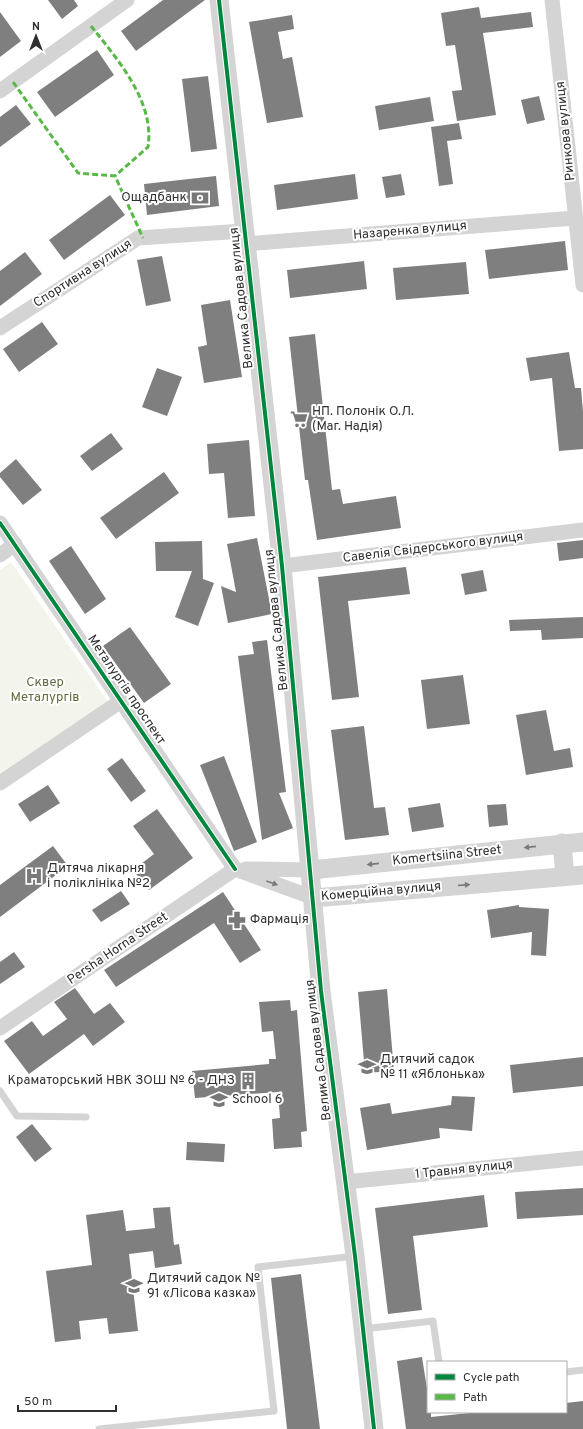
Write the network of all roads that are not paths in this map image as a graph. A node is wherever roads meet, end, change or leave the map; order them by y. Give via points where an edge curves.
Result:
1 (219, 0) edge
2 (552, 0) edge
3 (119, 2) edge
4 (0, 91) edge
5 (575, 218) junction
6 (244, 238) junction
7 (583, 285) edge
8 (0, 328) edge
9 (0, 523) edge
10 (583, 530) edge
11 (15, 544) junction
12 (0, 555) edge
13 (282, 566) junction
14 (121, 702) junction
15 (0, 784) edge
16 (583, 842) edge
17 (562, 844) junction
18 (235, 869) junction
19 (311, 870) junction
20 (574, 876) edge
21 (314, 898) junction
22 (0, 1028) edge
23 (0, 1091) edge
24 (86, 1117) dead end
25 (583, 1158) edge
26 (345, 1182) junction
27 (355, 1256) junction
28 (363, 1329) junction
29 (439, 1361) edge
30 (583, 1370) edge
31 (567, 1372) edge
32 (99, 1429) edge
33 (374, 1429) edge

1 - 6 street, Велика Садова вулиця
2 - 5 street, Ринкова вулиця
3 - 4 street
5 - 6 street, Назаренка вулиця
5 - 7 street, Ринкова вулиця
6 - 8 street, Спортивна вулиця via 138,238
6 - 13 street, Велика Садова вулиця
9 - 11 street, Металургів проспект
10 - 13 street, Савелія Свідерського вулиця
11 - 12 street
11 - 14 street, Металургів проспект
13 - 19 street, Велика Садова вулиця
14 - 15 street
14 - 18 street, Металургів проспект
16 - 17 street, Komertsiina Street
17 -> 19 street, Komertsiina Street
17 - 20 street
18 - 19 street
18 -> 21 street, Комерційна вулиця
18 - 22 street, Persha Horna Street
19 - 21 street, Велика Садова вулиця
21 -> 20 street, Комерційна вулиця
21 - 26 street, Велика Садова вулиця via 321,990
23 - 24 lane via 17,1116
25 - 26 street, 1 Травня вулиця
26 - 27 street, Велика Садова вулиця
27 - 28 street, Велика Садова вулиця
27 - 32 lane via 258,1267 274,1411
28 - 29 lane via 433,1321
28 - 33 street, Велика Садова вулиця
30 - 31 lane

